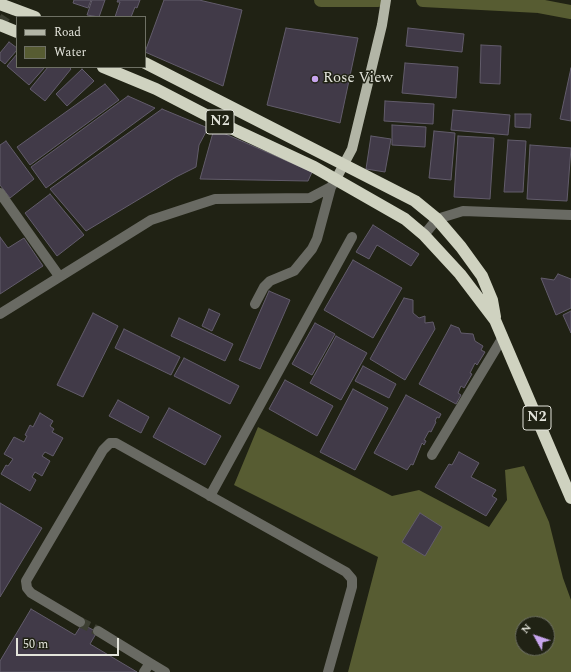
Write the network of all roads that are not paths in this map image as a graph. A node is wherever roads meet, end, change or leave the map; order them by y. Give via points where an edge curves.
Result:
1 (386, 0) edge
2 (0, 4) edge
3 (32, 16) edge
4 (0, 25) edge
5 (16, 32) edge
6 (146, 64) edge
7 (105, 68) edge
8 (344, 164) junction
9 (333, 183) junction
10 (0, 193) edge
11 (571, 215) edge
12 (436, 219) junction
13 (424, 234) junction
14 (352, 237) dead end
15 (59, 276) junction
16 (255, 304) dead end
17 (0, 314) edge
18 (495, 320) junction
19 (503, 338) junction
20 (432, 455) dead end
21 (210, 496) junction
22 (571, 498) edge
23 (80, 622) tunnel mouth
24 (98, 631) tunnel mouth
25 (150, 663) junction
26 (144, 672) edge
27 (165, 672) edge
28 (328, 672) edge

1 - 8 main road via 352,149
2 - 3 highway
4 - 5 highway
6 - 8 highway, N2
7 - 9 highway, N2 via 156,89
8 - 9 main road
8 - 12 highway, N2 via 415,201
9 - 13 highway, N2 via 405,220
9 - 15 street via 310,198 215,199 151,220
9 - 16 street via 318,239 312,250 294,271 270,281
10 - 15 street
11 - 12 street via 463,211
12 - 13 street
12 - 18 highway, N2 via 462,247 482,276 492,300
13 - 18 highway, N2 via 460,274
14 - 21 street
15 - 17 street
18 - 19 highway, N2
19 - 20 street
19 - 22 highway, N2
21 - 23 street via 116,443 110,443 103,450 26,581 27,588 32,593
21 - 28 street via 346,572 352,579
24 - 25 street
25 - 26 street
25 - 27 street

